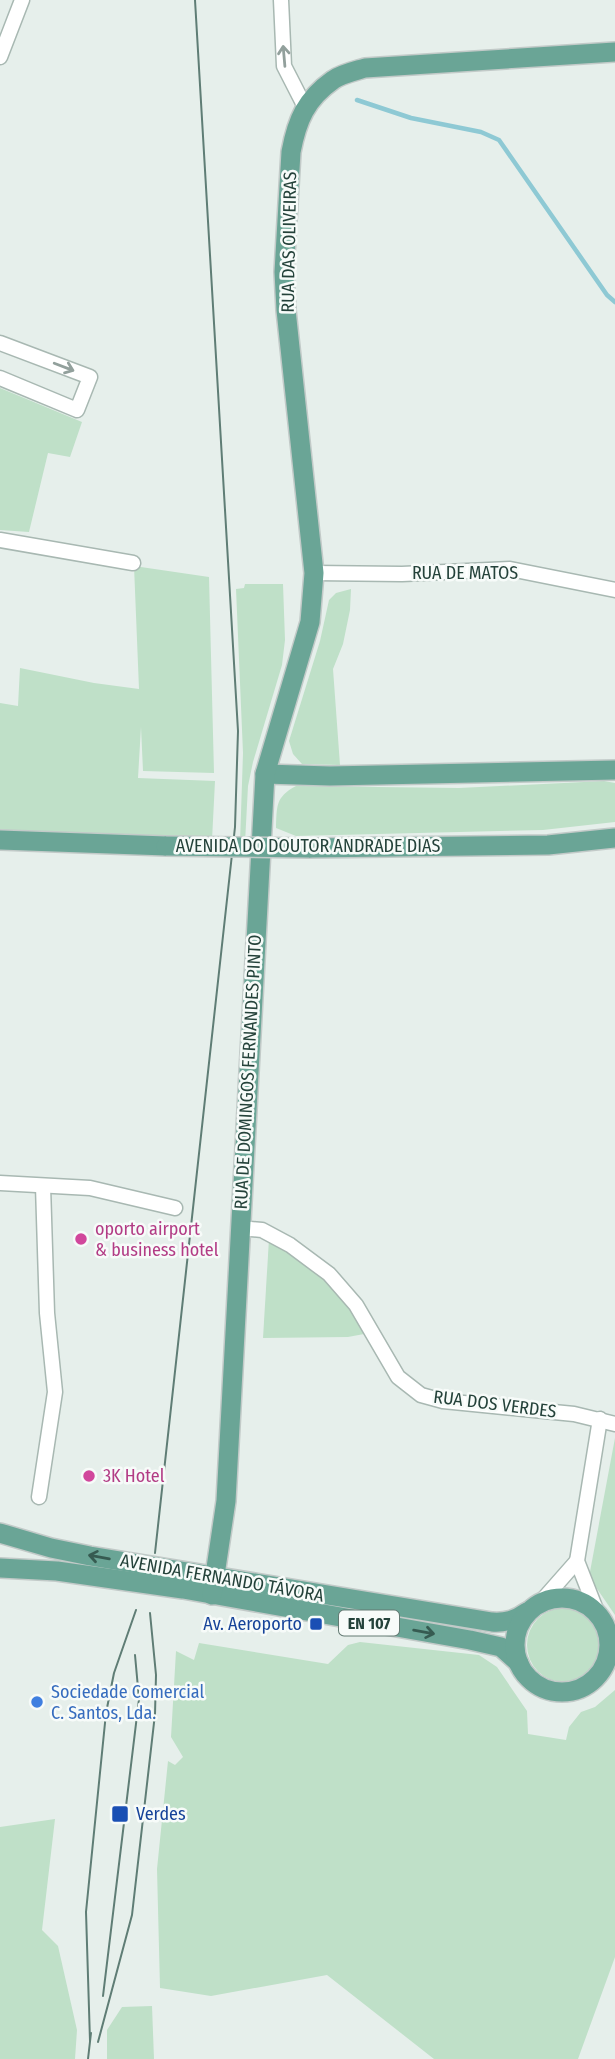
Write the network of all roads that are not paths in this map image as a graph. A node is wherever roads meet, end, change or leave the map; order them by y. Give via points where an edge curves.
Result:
1 (22, 0) edge
2 (281, 0) edge
3 (615, 52) edge
4 (0, 57) edge
5 (305, 107) junction
6 (0, 343) edge
7 (0, 378) edge
8 (0, 540) edge
9 (134, 564) dead end
10 (314, 573) junction
11 (615, 590) edge
12 (615, 770) edge
13 (265, 774) junction
14 (615, 838) edge
15 (0, 840) edge
16 (0, 1183) edge
17 (43, 1186) junction
18 (175, 1208) dead end
19 (240, 1228) junction
20 (600, 1419) junction
21 (615, 1424) edge
22 (39, 1497) dead end
23 (0, 1533) edge
24 (577, 1562) junction
25 (0, 1568) edge
26 (214, 1586) junction
27 (533, 1607) junction
28 (606, 1623) edge
29 (519, 1663) junction
30 (608, 1668) edge

1 - 4 street
5 -> 2 street via 284,66
3 - 5 main road via 365,68 334,79
5 - 10 main road, RUA DAS OLIVEIRAS via 291,152 284,272
6 -> 7 street via 89,377 77,410
8 - 9 street
10 - 11 street, RUA DE MATOS via 510,569
10 - 13 main road, RUA DE DOMINGOS FERNANDES PINTO via 310,622
12 - 13 main road
13 - 19 main road, RUA DE DOMINGOS FERNANDES PINTO
14 - 15 main road, AVENIDA DO DOUTOR ANDRADE DIAS, bridge via 548,845 309,848
16 - 17 street
17 - 18 street via 90,1188
17 - 22 street via 55,1392
19 - 20 street, RUA DOS VERDES via 262,1230 329,1274 356,1305 398,1377 421,1395
19 - 26 main road, RUA DE DOMINGOS FERNANDES PINTO via 226,1500
20 - 21 street, RUA DOS VERDES
20 - 24 street
26 -> 23 main road, AVENIDA FERNANDO TÁVORA / EN 107
24 - 27 street
24 - 28 street
25 - 26 main road, AVENIDA FERNANDO TÁVORA / EN 107
26 - 27 main road, AVENIDA FERNANDO TÁVORA / EN 107 via 504,1623
26 -> 29 main road, AVENIDA FERNANDO TÁVORA / EN 107 via 501,1647
27 - 28 main road, EN 107 via 554,1598 570,1598 584,1603
27 - 29 main road via 519,1625 515,1640
28 - 30 main road, EN 107
29 - 30 main road, EN 107 via 532,1681 561,1692 577,1690

